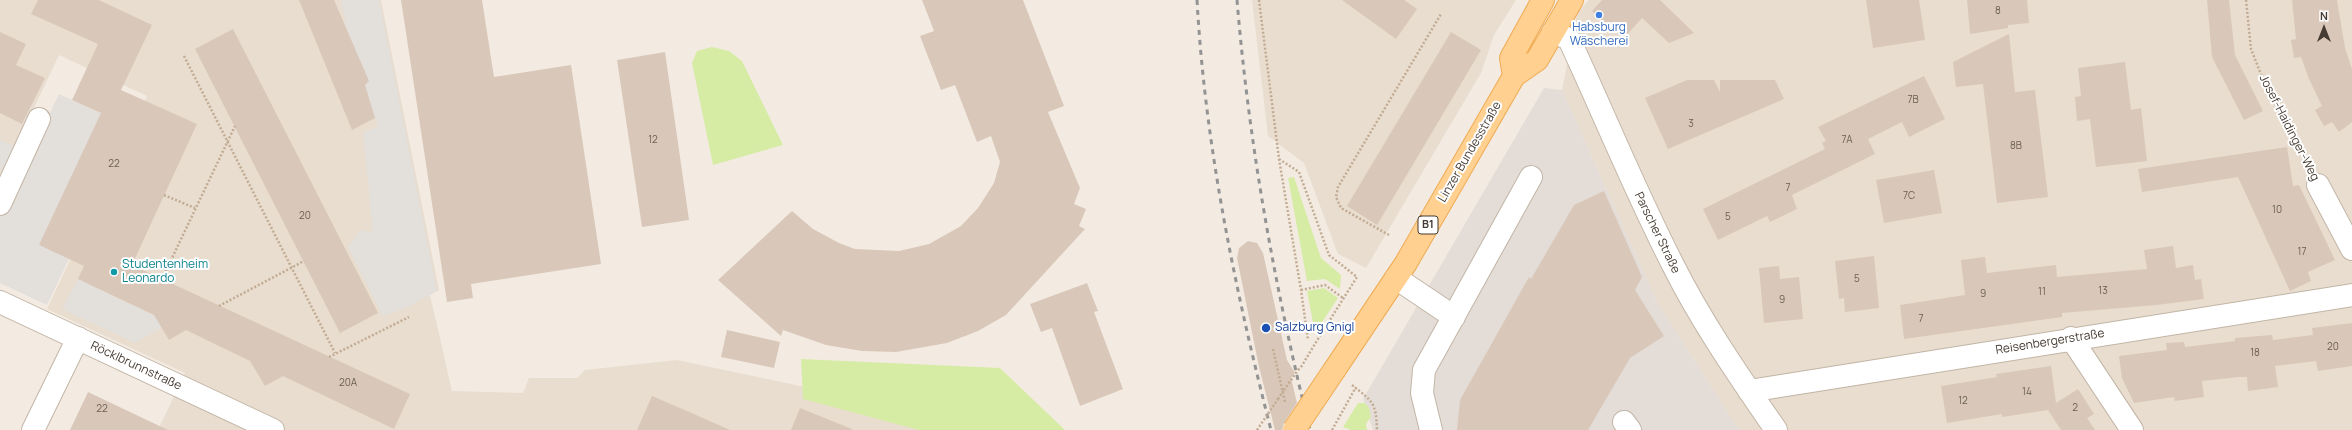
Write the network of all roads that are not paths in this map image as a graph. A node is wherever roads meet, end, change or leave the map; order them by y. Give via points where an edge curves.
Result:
1 (1572, 0) edge
2 (1540, 2) edge
3 (1553, 32) junction
4 (1514, 76) junction
5 (39, 119) dead end
6 (1531, 177) dead end
7 (2318, 185) road end
8 (0, 204) edge
9 (2352, 249) edge
10 (1396, 278) junction
11 (2352, 295) edge
12 (0, 302) edge
13 (1454, 317) junction
14 (78, 338) junction
15 (2071, 338) junction
16 (1749, 391) junction
17 (33, 430) edge
18 (273, 430) edge
19 (1294, 430) edge
20 (1431, 430) edge
21 (1776, 430) edge
22 (2132, 430) edge

1 - 3 main road, Linzer Bundesstraße / B1
2 - 4 main road via 1511,58
3 - 4 main road, Linzer Bundesstraße / B1 via 1537,60
3 - 16 street, Parscher Straße via 1569,39 1639,197 1673,266 1709,331
4 - 10 main road, Linzer Bundesstraße / B1
5 - 8 street
6 - 13 street
7 - 9 street, Josef-Haidinger-Weg
10 - 13 street
10 - 19 main road, Linzer Bundesstraße / B1, bridge
11 - 15 street, Reisenbergerstraße
12 - 14 street, Röcklbrunnstraße
13 - 20 street via 1424,370 1422,393
14 - 17 street
14 - 18 street, Röcklbrunnstraße
15 - 16 street, Reisenbergerstraße
15 - 22 street
16 - 21 street, Parscher Straße

